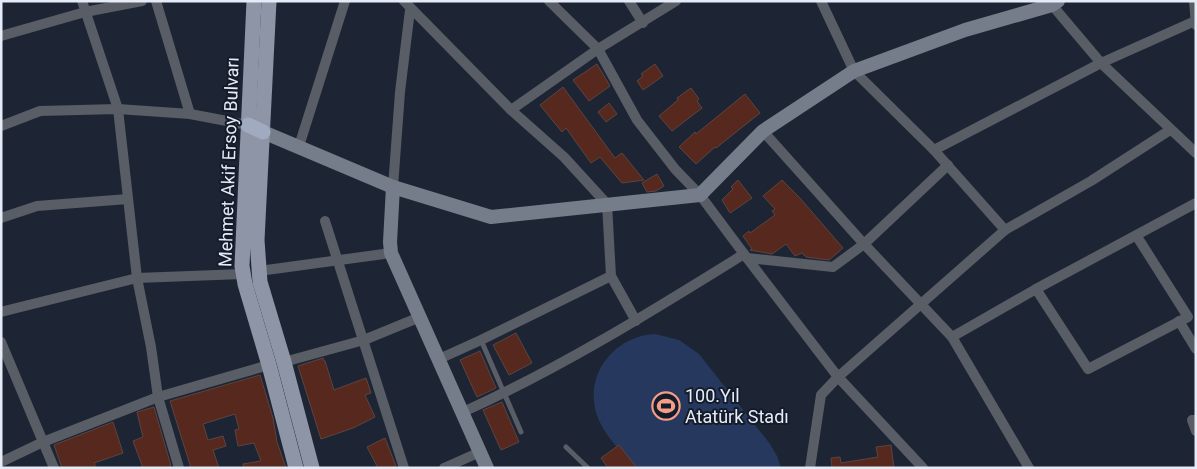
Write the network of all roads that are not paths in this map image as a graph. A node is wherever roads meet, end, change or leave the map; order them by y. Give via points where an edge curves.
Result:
1 (82, 1) edge
2 (142, 1) edge
3 (156, 1) edge
4 (254, 1) edge
5 (269, 1) edge
6 (345, 1) edge
7 (404, 1) edge
8 (549, 1) edge
9 (629, 1) edge
10 (676, 1) edge
11 (821, 1) edge
12 (1194, 1) edge
13 (1055, 3) edge
14 (410, 10) junction
15 (85, 12) junction
16 (1195, 21) edge
17 (643, 23) junction
18 (1196, 25) edge
19 (1, 36) edge
20 (598, 49) junction
21 (1101, 63) junction
22 (854, 72) junction
23 (118, 109) junction
24 (511, 110) junction
25 (190, 114) junction
26 (248, 125) junction
27 (1, 126) edge
28 (1170, 130) junction
29 (763, 131) junction
30 (263, 132) junction
31 (299, 146) junction
32 (934, 150) junction
33 (1196, 153) edge
34 (948, 165) junction
35 (393, 187) junction
36 (700, 195) junction
37 (128, 199) junction
38 (1196, 203) edge
39 (607, 204) junction
40 (1, 218) edge
41 (325, 221) dead end
42 (1006, 230) junction
43 (1136, 236) junction
44 (864, 244) junction
45 (391, 253) junction
46 (745, 256) junction
47 (337, 259) junction
48 (258, 271) junction
49 (243, 274) junction
50 (611, 276) junction
51 (137, 278) junction
52 (1036, 289) junction
53 (921, 305) junction
54 (1, 312) edge
55 (420, 317) junction
56 (636, 321) junction
57 (1179, 321) junction
58 (952, 337) junction
59 (364, 340) junction
60 (481, 340) junction
61 (1, 342) edge
62 (1196, 348) edge
63 (439, 359) junction
64 (277, 363) junction
65 (838, 377) junction
66 (504, 394) junction
67 (158, 397) junction
68 (463, 412) junction
69 (1196, 420) edge
70 (1196, 431) edge
71 (521, 432) dead end
72 (44, 442) junction
73 (566, 447) dead end
74 (480, 452) junction
75 (1, 462) edge
76 (54, 468) edge
77 (179, 468) edge
78 (296, 468) edge
79 (312, 468) edge
80 (404, 468) edge
81 (444, 468) edge
82 (487, 468) edge
83 (588, 468) edge
84 (810, 468) edge
85 (924, 468) edge
86 (1029, 468) edge

1 - 15 street
2 - 15 street
3 - 25 street
4 - 26 main road, Mehmet Akif Ersoy Bulvarı
5 - 30 main road, Mehmet Akif Ersoy Bulvarı
6 - 31 street
7 - 14 street
8 - 20 street
9 - 17 street
10 - 17 street
11 - 22 street
12 - 16 street
13 - 21 street
13 - 22 street via 965,30
14 - 24 street
14 - 35 street
15 - 19 street
15 - 23 street
16 - 18 street
16 - 21 street
17 - 20 street
20 - 24 street
20 - 36 street via 637,120
21 - 28 street
21 - 32 street
22 - 29 street
22 - 32 street
23 - 25 street
23 - 27 street via 40,111
23 - 37 street
24 - 39 street via 564,157
25 - 26 street
26 - 30 highway
26 - 49 main road, Mehmet Akif Ersoy Bulvarı
28 - 33 street
28 - 42 street
29 - 36 street
29 - 44 street
30 - 31 street
30 - 48 main road, Mehmet Akif Ersoy Bulvarı
31 - 35 street
32 - 34 street
34 - 42 street
34 - 44 street
35 - 39 street via 492,217
35 - 45 street
36 - 39 street
36 - 46 street
37 - 40 street via 37,206
37 - 51 street
38 - 43 street
39 - 50 street
41 - 47 street
42 - 53 street
43 - 52 street
43 - 57 street via 1188,317
44 - 46 street via 833,267
44 - 53 street
45 - 47 street
45 - 55 street
46 - 56 street
46 - 65 street
47 - 48 street
47 - 59 street
48 - 64 main road, Mehmet Akif Ersoy Bulvarı
49 - 51 street
49 - 64 main road, Mehmet Akif Ersoy Bulvarı
50 - 56 street
50 - 60 street
51 - 54 street
51 - 67 street
52 - 57 street via 1088,369
52 - 58 street
53 - 58 street
53 - 65 street
55 - 59 street
55 - 63 street
56 - 66 street
57 - 62 street
58 - 86 street
59 - 64 street
59 - 80 street
60 - 63 street
60 - 66 lane
61 - 72 street
63 - 68 street
64 - 67 street
64 - 78 main road, Mehmet Akif Ersoy Bulvarı
64 - 79 main road, Mehmet Akif Ersoy Bulvarı
65 - 84 street via 821,395
65 - 85 street
66 - 68 street
66 - 71 lane
67 - 72 street
67 - 77 street
68 - 74 street
69 - 70 street via 1192,420
72 - 75 street
72 - 76 street
73 - 83 lane
74 - 81 street
74 - 82 street

